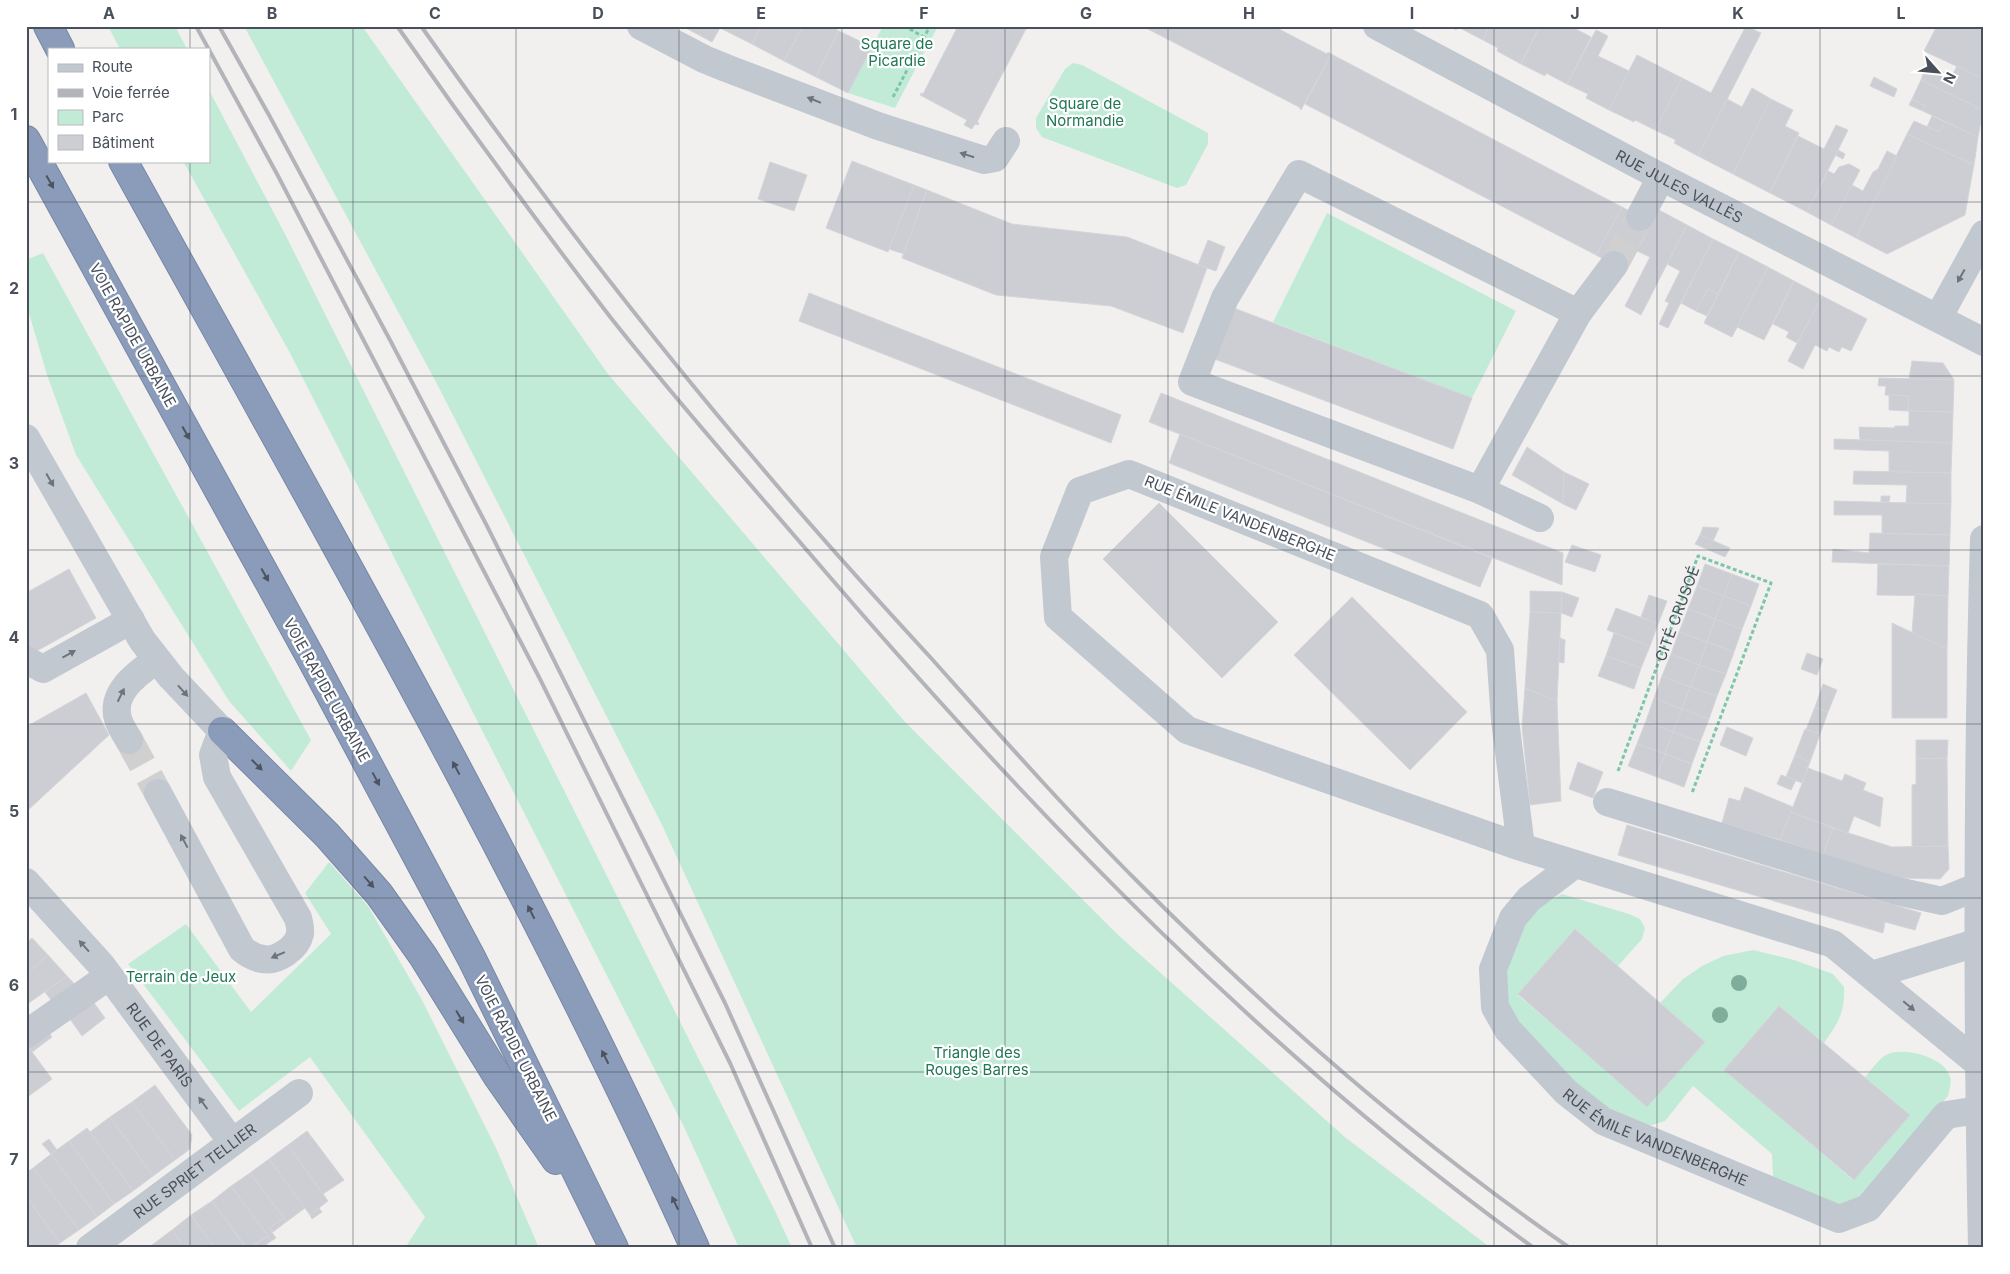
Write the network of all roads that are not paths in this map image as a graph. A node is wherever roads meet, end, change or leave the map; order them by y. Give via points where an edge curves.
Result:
1 (48, 26) edge
2 (642, 26) edge
3 (1377, 26) edge
4 (59, 48) edge
5 (26, 140) edge
6 (1006, 141) dead end
7 (124, 162) edge
8 (1661, 177) junction
9 (1640, 216) tunnel mouth
10 (1984, 234) edge
11 (1614, 265) tunnel mouth
12 (1578, 313) junction
13 (1938, 318) junction
14 (1984, 342) edge
15 (26, 438) edge
16 (1480, 490) junction
17 (1540, 518) dead end
18 (1984, 539) edge
19 (131, 620) junction
20 (26, 660) edge
21 (156, 660) junction
22 (222, 731) junction
23 (128, 740) tunnel mouth
24 (158, 793) tunnel mouth
25 (1607, 802) road end
26 (1521, 847) junction
27 (1575, 864) junction
28 (26, 882) edge
29 (1981, 887) edge
30 (1979, 942) junction
31 (1872, 975) junction
32 (109, 976) junction
33 (26, 1034) edge
34 (1979, 1064) junction
35 (299, 1093) dead end
36 (1981, 1120) edge
37 (232, 1142) junction
38 (610, 1238) edge
39 (90, 1248) edge
40 (695, 1248) edge
41 (1982, 1248) edge

1 - 4 highway
6 -> 2 street via 995,158 984,160 878,126 704,59
3 - 8 street, RUE JULES VALLÈS
5 -> 38 highway, VOIE RAPIDE URBAINE via 472,959
40 -> 7 highway via 616,1079 499,848
8 - 9 street
8 - 13 street, RUE JULES VALLÈS
10 -> 13 street
11 - 12 street
12 - 16 street
12 - 16 street via 1299,174 1225,298 1192,382
13 - 14 street, RUE JULES VALLÈS
15 -> 19 street
16 - 17 street
18 - 29 street via 1979,700
20 -> 19 street via 43,669
19 - 21 street
21 -> 22 street
23 -> 21 street via 117,718 117,703 123,689 138,672
22 -> 24 street via 213,755 217,777 298,918 301,933 292,948 279,957 265,960 242,949
22 -> 38 highway via 327,835 379,894 418,948 498,1077
25 - 29 street via 1896,891 1942,900
26 - 26 street, RUE ÉMILE VANDENBERGHE via 1187,730 1058,617 1054,558 1080,491 1129,474 1480,615 1500,650
26 - 27 street, RUE ÉMILE VANDENBERGHE
27 - 31 street, RUE ÉMILE VANDENBERGHE via 1833,944
27 - 36 street, RUE ÉMILE VANDENBERGHE via 1529,899 1513,918 1493,969 1495,1007 1508,1030 1566,1092 1603,1121 1839,1219 1868,1208 1946,1115
32 -> 28 street, RUE DE PARIS
29 - 30 street
30 - 31 street
30 - 34 street
31 -> 34 street, RUE ÉMILE VANDENBERGHE
32 - 33 street
37 -> 32 street, RUE DE PARIS
34 - 36 street
35 - 37 street, RUE SPRIET TELLIER
36 - 41 street
37 - 39 street, RUE SPRIET TELLIER

